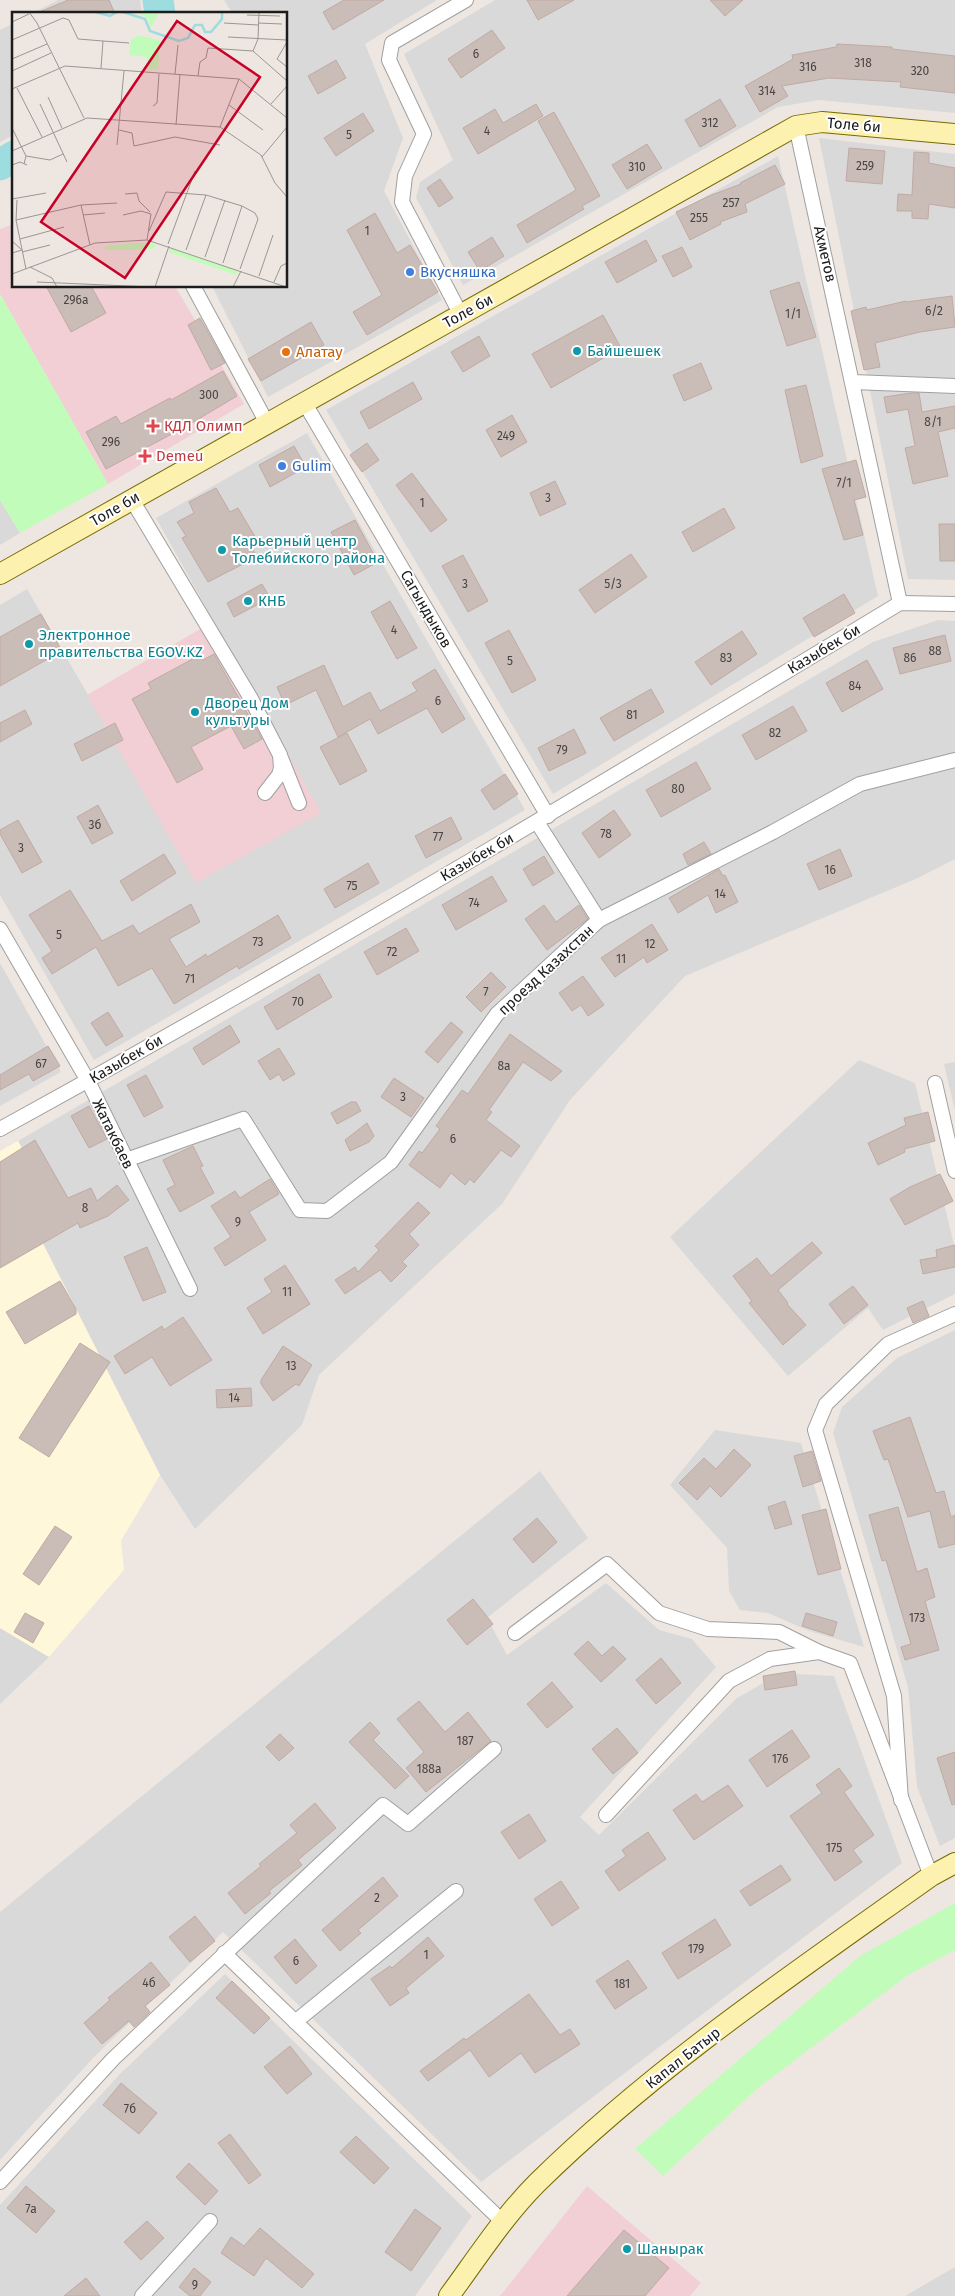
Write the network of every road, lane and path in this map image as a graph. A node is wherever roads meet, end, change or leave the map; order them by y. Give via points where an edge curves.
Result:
1 (466, 0) edge
2 (796, 126) junction
3 (955, 134) edge
4 (194, 288) edge
5 (461, 315) junction
6 (853, 382) junction
7 (955, 386) edge
8 (304, 402) junction
9 (267, 423) junction
10 (132, 500) junction
11 (0, 574) edge
12 (900, 603) junction
13 (955, 604) edge
14 (280, 755) junction
15 (955, 760) edge
16 (265, 793) dead end
17 (299, 803) dead end
18 (543, 819) junction
19 (599, 920) junction
20 (0, 929) edge
21 (88, 1081) junction
22 (935, 1083) dead end
23 (0, 1129) edge
24 (126, 1160) junction
25 (955, 1171) edge
26 (190, 1290) dead end
27 (955, 1314) edge
28 (515, 1633) dead end
29 (819, 1652) junction
30 (494, 1749) dead end
31 (901, 1800) junction
32 (606, 1815) dead end
33 (955, 1863) edge
34 (931, 1876) junction
35 (456, 1891) dead end
36 (224, 1953) junction
37 (295, 2022) junction
38 (0, 2182) edge
39 (210, 2221) dead end
40 (503, 2222) junction
41 (142, 2296) edge
42 (449, 2296) edge

1 - 5 street via 392,43 389,60 424,134 405,176 402,202
2 - 3 main road, Толе би via 822,122
2 - 5 main road, Толе би
2 - 6 street, Ахметов
4 - 9 street
5 - 8 main road, Толе би
6 - 7 street
6 - 12 street, Ахметов
8 - 9 main road, Толе би
8 - 18 street, Сагындыков
9 - 10 main road, Толе би
10 - 11 main road, Толе би
10 - 14 street via 250,697
12 - 13 street
12 - 18 street, Казыбек би
14 - 16 street via 279,775
14 - 17 street
15 - 19 street, проезд Казахстан via 860,784
18 - 19 street, Сагындыков
18 - 21 street, Казыбек би
19 - 24 street, проезд Казахстан via 497,1014 391,1162 327,1210 300,1210 243,1120
20 - 21 street, Жатакбаев
21 - 23 street, Казыбек би
21 - 24 street, Жатакбаев
22 - 25 street
24 - 26 street, Жатакбаев
27 - 31 street via 888,1344 826,1404 815,1430 894,1696
28 - 29 street via 607,1564 659,1613 708,1629 779,1632
29 - 31 street via 850,1663
29 - 32 street via 770,1659 729,1682
30 - 36 street via 408,1824 383,1804
31 - 34 street
33 - 34 main road, Капал Батыр
34 - 40 main road, Капал Батыр via 758,1999 668,2068 536,2184
35 - 37 street
36 - 37 street
36 - 38 street via 113,2059
37 - 40 street
39 - 41 street
40 - 42 main road, Капал Батыр

